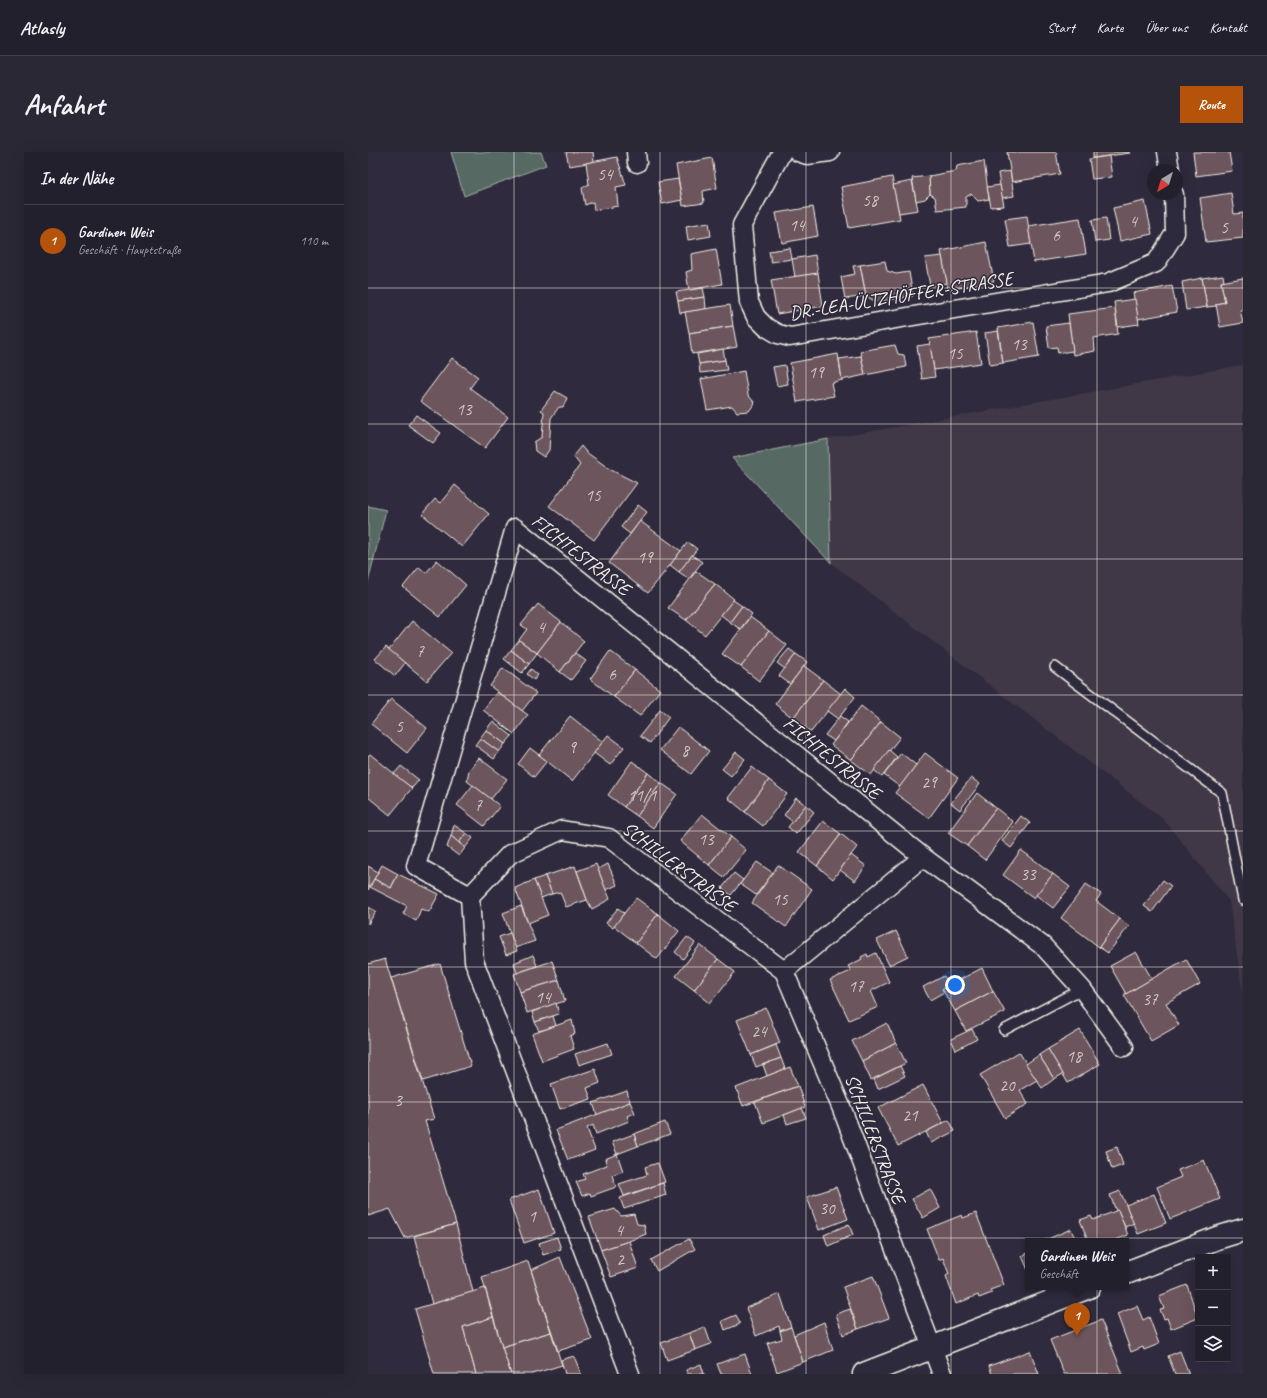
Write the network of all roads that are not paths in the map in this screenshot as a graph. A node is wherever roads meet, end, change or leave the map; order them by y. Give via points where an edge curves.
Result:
1 (782, 152) edge
2 (798, 152) edge
3 (830, 152) edge
4 (1167, 152) edge
5 (1169, 164) edge
6 (1174, 200) edge
7 (1055, 667) dead end
8 (923, 857) junction
9 (470, 896) junction
10 (1243, 900) edge
11 (784, 971) junction
12 (1082, 989) junction
13 (1004, 1030) dead end
14 (1124, 1047) dead end
15 (1243, 1230) edge
16 (1129, 1272) edge
17 (1081, 1290) edge
18 (932, 1347) junction
19 (630, 1374) edge
20 (864, 1374) edge
21 (942, 1374) edge

1 - 6 street, DR.-LEA-ÜLTZHÖFFER-STRASSE via 742,225 749,302 756,317 766,327 790,337 1108,283 1156,263 1175,233
2 - 3 street via 807,155
4 - 5 street
7 - 10 lane via 1222,793
8 - 9 street, FICHTESTRASSE via 515,528 416,866
8 - 11 street
8 - 12 street, FICHTESTRASSE via 1043,946
9 - 11 street, SCHILLERSTRASSE via 510,854 562,830 609,838
9 - 19 street via 474,961
11 - 18 street, SCHILLERSTRASSE via 842,1109
12 - 13 lane
12 - 14 street, FICHTESTRASSE
15 - 16 street
17 - 18 street
18 - 20 street
18 - 21 street, SCHILLERSTRASSE

